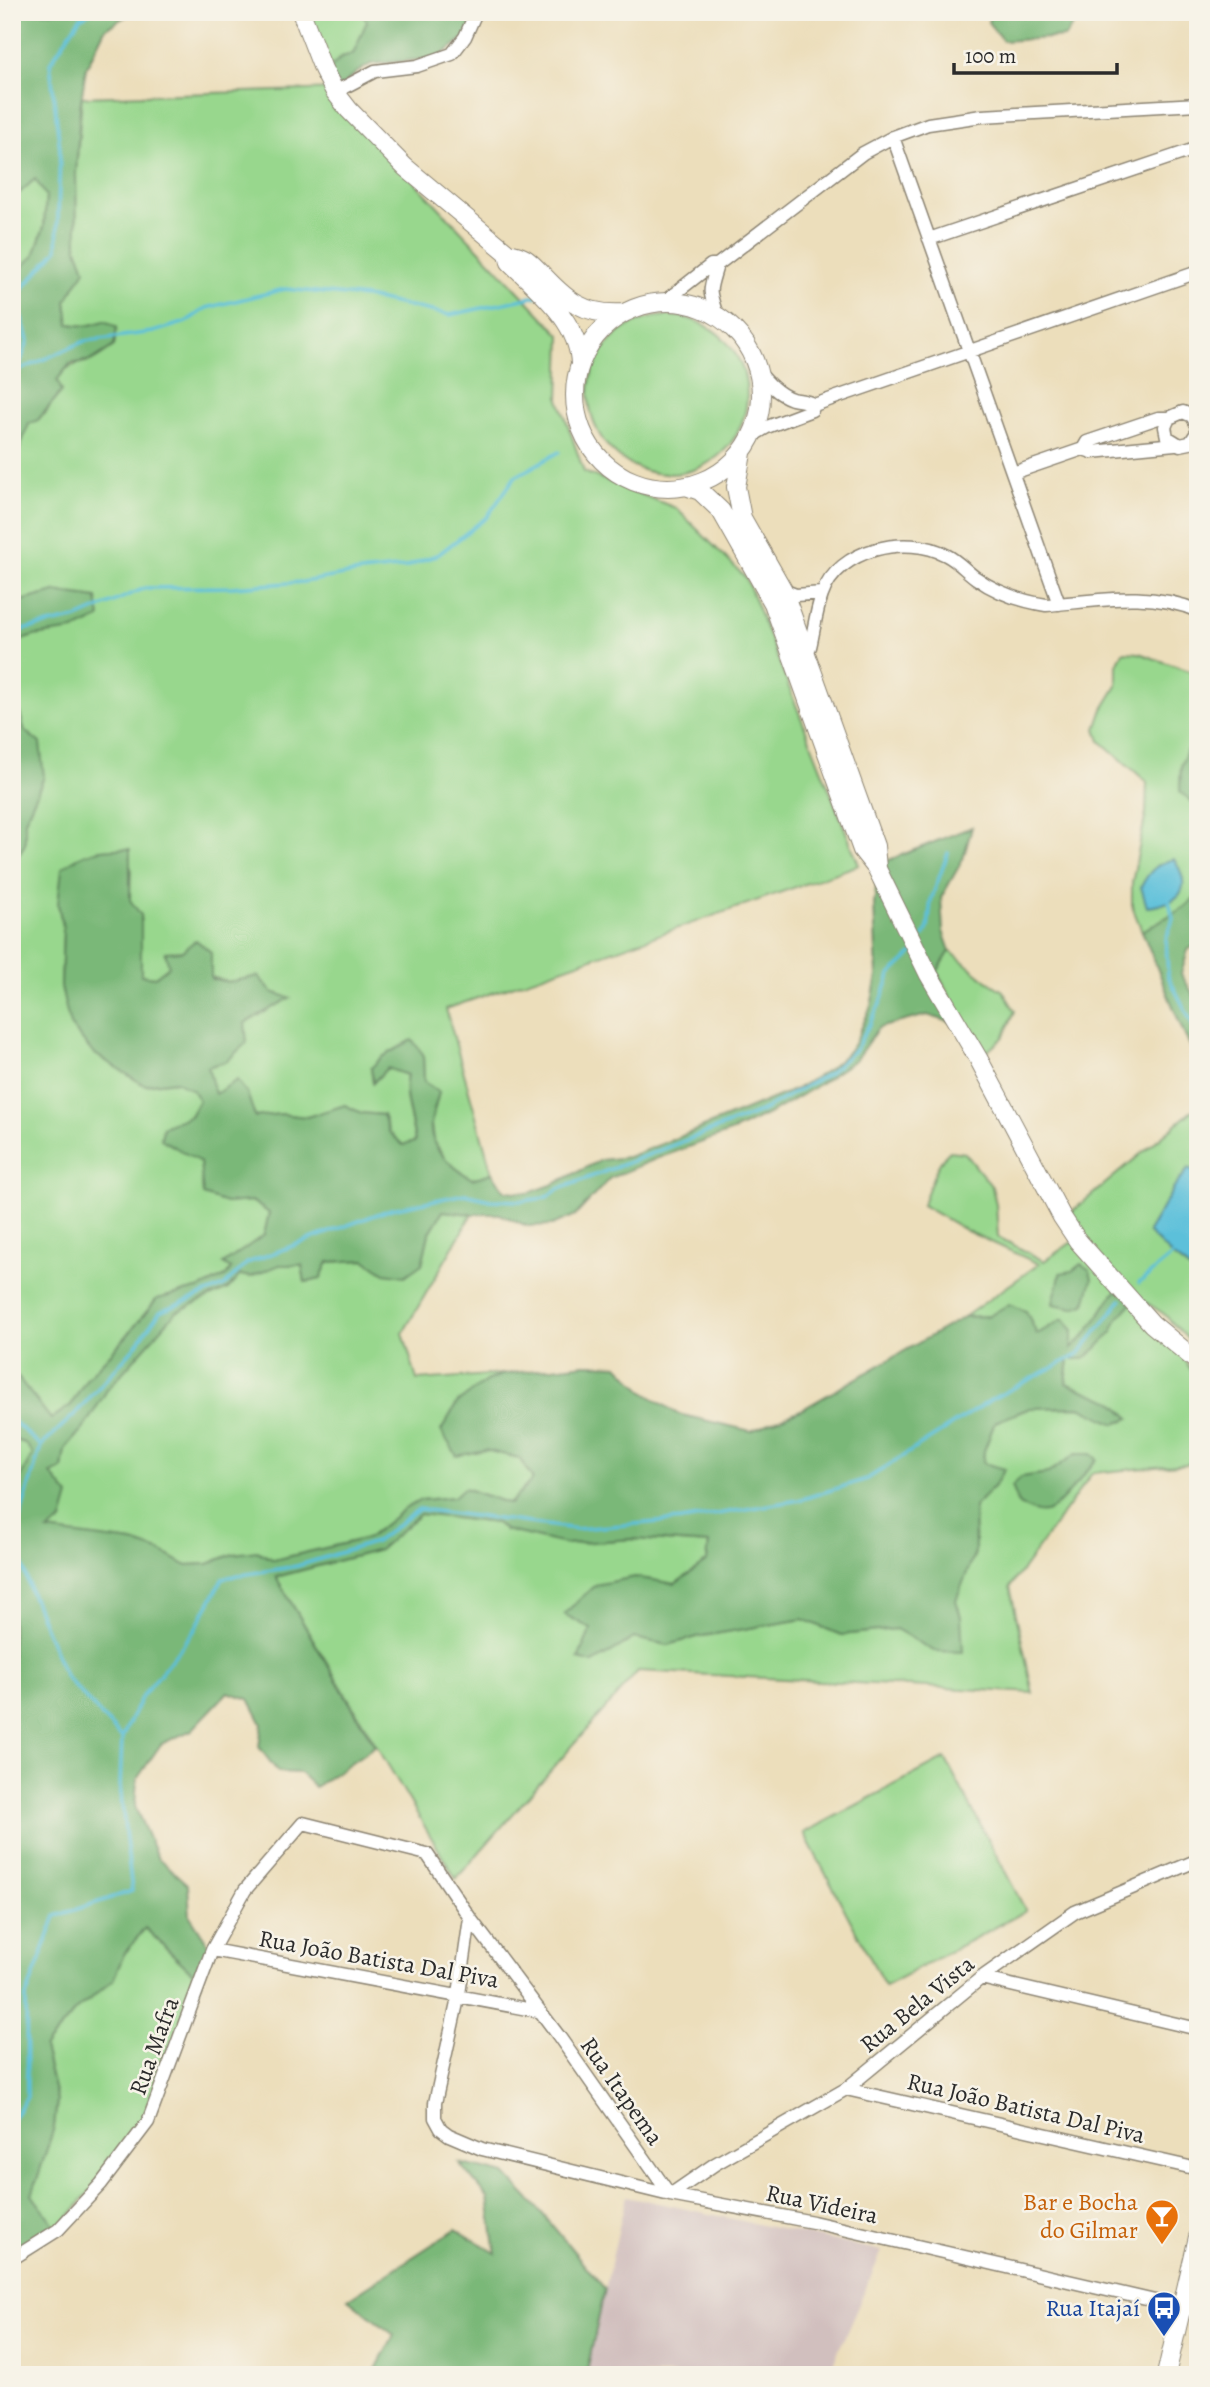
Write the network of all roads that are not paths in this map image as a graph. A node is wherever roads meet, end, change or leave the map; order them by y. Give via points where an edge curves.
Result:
1 (301, 12) edge
2 (476, 12) edge
3 (335, 92) junction
4 (1198, 104) edge
5 (893, 137) junction
6 (1198, 148) edge
7 (929, 239) junction
8 (508, 253) junction
9 (717, 265) junction
10 (1198, 272) edge
11 (664, 302) junction
12 (624, 313) junction
13 (717, 316) junction
14 (970, 351) junction
15 (580, 365) junction
16 (757, 370) junction
17 (814, 405) junction
18 (1169, 418) junction
19 (1196, 428) edge
20 (747, 443) junction
21 (1175, 444) junction
22 (1083, 449) junction
23 (1013, 473) junction
24 (686, 486) junction
25 (783, 590) junction
26 (822, 593) junction
27 (1059, 604) junction
28 (1198, 611) edge
29 (807, 652) junction
30 (877, 869) junction
31 (1198, 1362) edge
32 (427, 1854) joint
33 (1198, 1860) edge
34 (470, 1918) junction
35 (212, 1950) junction
36 (981, 1978) junction
37 (459, 1994) junction
38 (538, 2011) junction
39 (1198, 2029) edge
40 (846, 2089) junction
41 (1198, 2169) edge
42 (670, 2195) junction
43 (1198, 2237) edge
44 (12, 2259) edge
45 (1189, 2309) edge
46 (1166, 2375) edge

1 - 3 street
2 - 3 street via 452,54 375,71
3 - 8 street via 405,167
4 - 5 street via 982,116 928,124
5 - 7 street
5 - 9 street via 863,153
6 - 7 street
7 - 14 street
8 - 12 street via 523,256 580,307 606,315
8 - 15 street via 510,262 564,319 580,351
9 - 11 street via 710,265
9 - 13 street via 709,288
10 - 14 street
11 - 12 street
11 - 13 street via 691,305
12 - 15 street via 593,341
13 - 16 street via 738,333
14 - 17 street
14 - 23 street
15 - 24 street via 579,420 599,456 620,474 645,485
16 - 17 street via 780,393
16 - 20 street via 759,411
17 - 20 street via 812,410 767,427
18 - 19 street via 1183,412
18 - 21 street via 1165,432
18 - 22 street via 1087,442
19 - 21 street via 1185,445
20 - 24 street via 724,469
20 - 25 street via 736,476 738,508
21 - 22 street
22 - 23 street
23 - 27 street
24 - 30 street via 721,511 773,603 862,850
25 - 26 street via 796,595
25 - 29 street
26 - 27 street via 855,558 877,548 912,545 945,554 1006,594 1032,603
26 - 29 street
27 - 28 street via 1142,598
29 - 30 street via 875,846
30 - 31 street via 929,975 1062,1217 1152,1324
32 - 34 street, Rua Itapema
32 - 35 street, Rua Mafra via 303,1823 245,1890
33 - 36 street, Rua Bela Vista via 1075,1912
34 - 37 street
34 - 38 street, Rua Itapema
35 - 37 street, Rua João Batista Dal Piva
35 - 44 street, Rua Mafra via 148,2122 101,2184 58,2230
36 - 39 street
36 - 40 street, Rua Bela Vista
37 - 38 street, Rua João Batista Dal Piva
37 - 42 street, Rua Videira via 435,2103 441,2129 482,2149
38 - 42 street, Rua Itapema
40 - 41 street, Rua João Batista Dal Piva
40 - 42 street, Rua Bela Vista
42 - 45 street, Rua Videira via 813,2222
43 - 45 street
45 - 46 street

